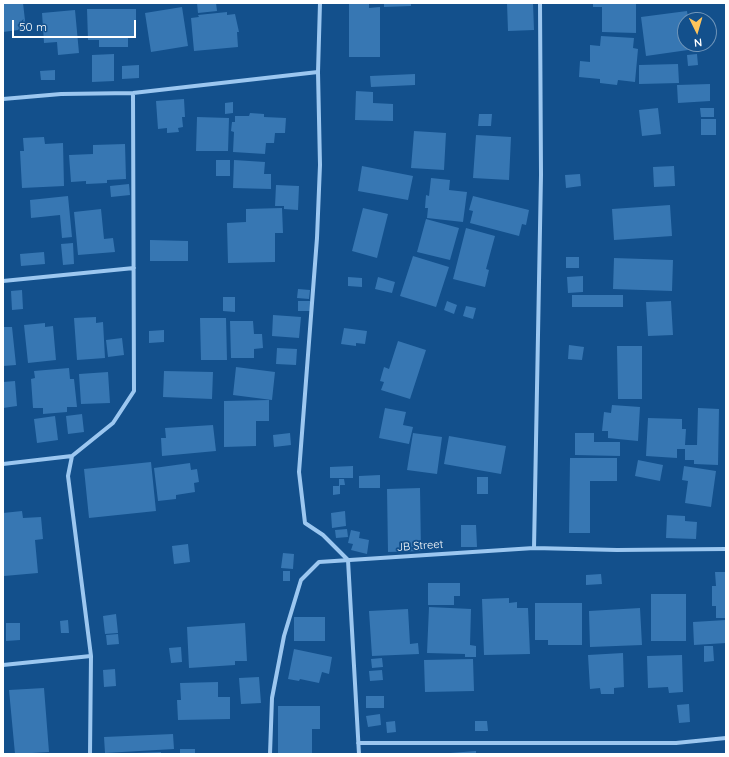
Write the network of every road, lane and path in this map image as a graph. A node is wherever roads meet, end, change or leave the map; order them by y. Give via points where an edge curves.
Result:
1 (320, 3) edge
2 (540, 3) edge
3 (318, 72) junction
4 (133, 93) junction
5 (3, 99) edge
6 (134, 268) junction
7 (3, 281) edge
8 (72, 456) junction
9 (3, 464) edge
10 (534, 548) junction
11 (726, 549) edge
12 (348, 560) junction
13 (91, 656) junction
14 (3, 665) edge
15 (726, 738) edge
16 (358, 743) junction
17 (90, 754) edge
18 (270, 754) edge
19 (358, 754) edge

1 - 3 street
2 - 10 street via 541,175
3 - 4 street
3 - 12 street via 320,164 317,238 299,472 306,523 323,535
4 - 5 street via 61,94
4 - 6 street
6 - 7 street
6 - 8 street via 134,391 113,423
8 - 9 street
8 - 13 street via 68,476
10 - 11 street, JB Street
10 - 12 street, JB Street
12 - 16 street
12 - 18 street, JB Street via 319,562 301,580 284,636 272,698
13 - 14 street
13 - 17 street
15 - 16 street via 676,743
16 - 19 street

